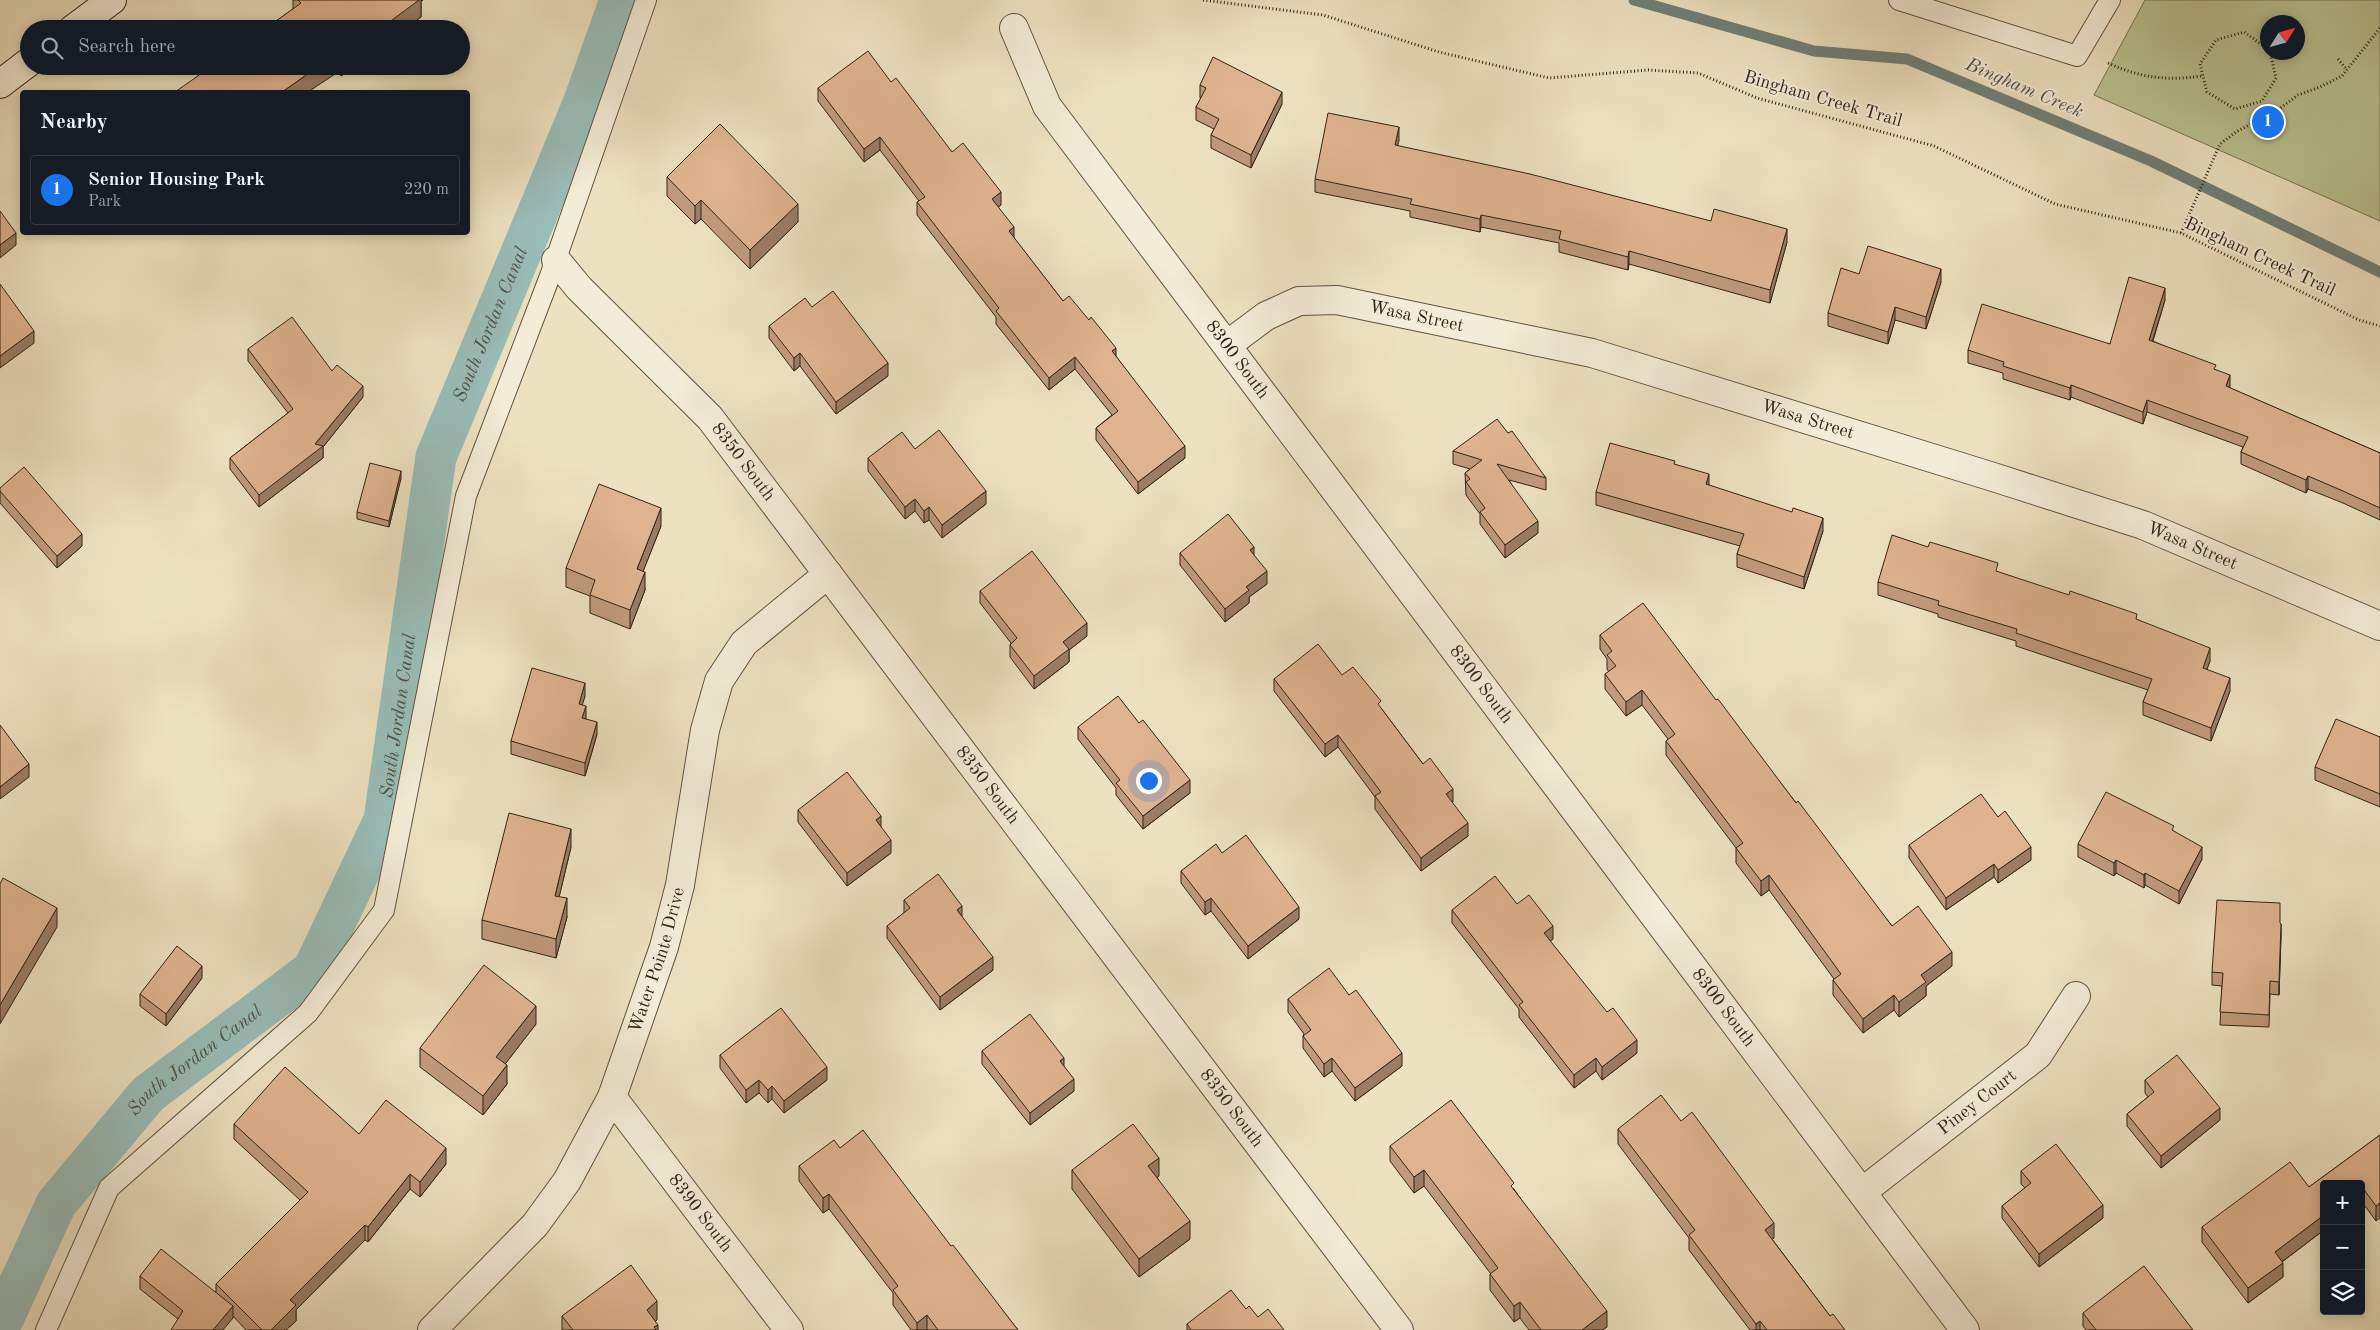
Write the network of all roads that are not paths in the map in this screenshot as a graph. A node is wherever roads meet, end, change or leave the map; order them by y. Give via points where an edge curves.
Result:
1 (112, 0) edge
2 (646, 0) edge
3 (1900, 0) edge
4 (2110, 0) edge
5 (85, 20) edge
6 (1014, 28) dead end
7 (20, 69) edge
8 (0, 84) edge
9 (556, 260) junction
10 (1227, 346) junction
11 (828, 574) junction
12 (2380, 626) edge
13 (2076, 996) dead end
14 (612, 1097) junction
15 (1862, 1192) junction
16 (46, 1330) edge
17 (432, 1330) edge
18 (789, 1330) edge
19 (1399, 1330) edge
20 (1965, 1330) edge

1 - 5 street
2 - 9 lane
3 - 4 lane via 2077,56
6 - 10 street, 8300 South via 1047,106
7 - 8 street
9 - 11 street, 8350 South via 579,288 710,418
9 - 16 lane via 466,496 384,910 308,1012 109,1188
10 - 12 street, Wasa Street via 1266,316 1299,300 1337,300 1592,353 2142,525
10 - 15 street, 8300 South
11 - 14 street, Water Pointe Drive via 744,643 719,681 705,730 680,885 664,948
11 - 19 street, 8350 South
13 - 15 street, Piney Court via 2038,1055
14 - 17 street, Water Pointe Drive via 567,1181 535,1225
14 - 18 street, 8390 South
15 - 20 street, 8300 South

